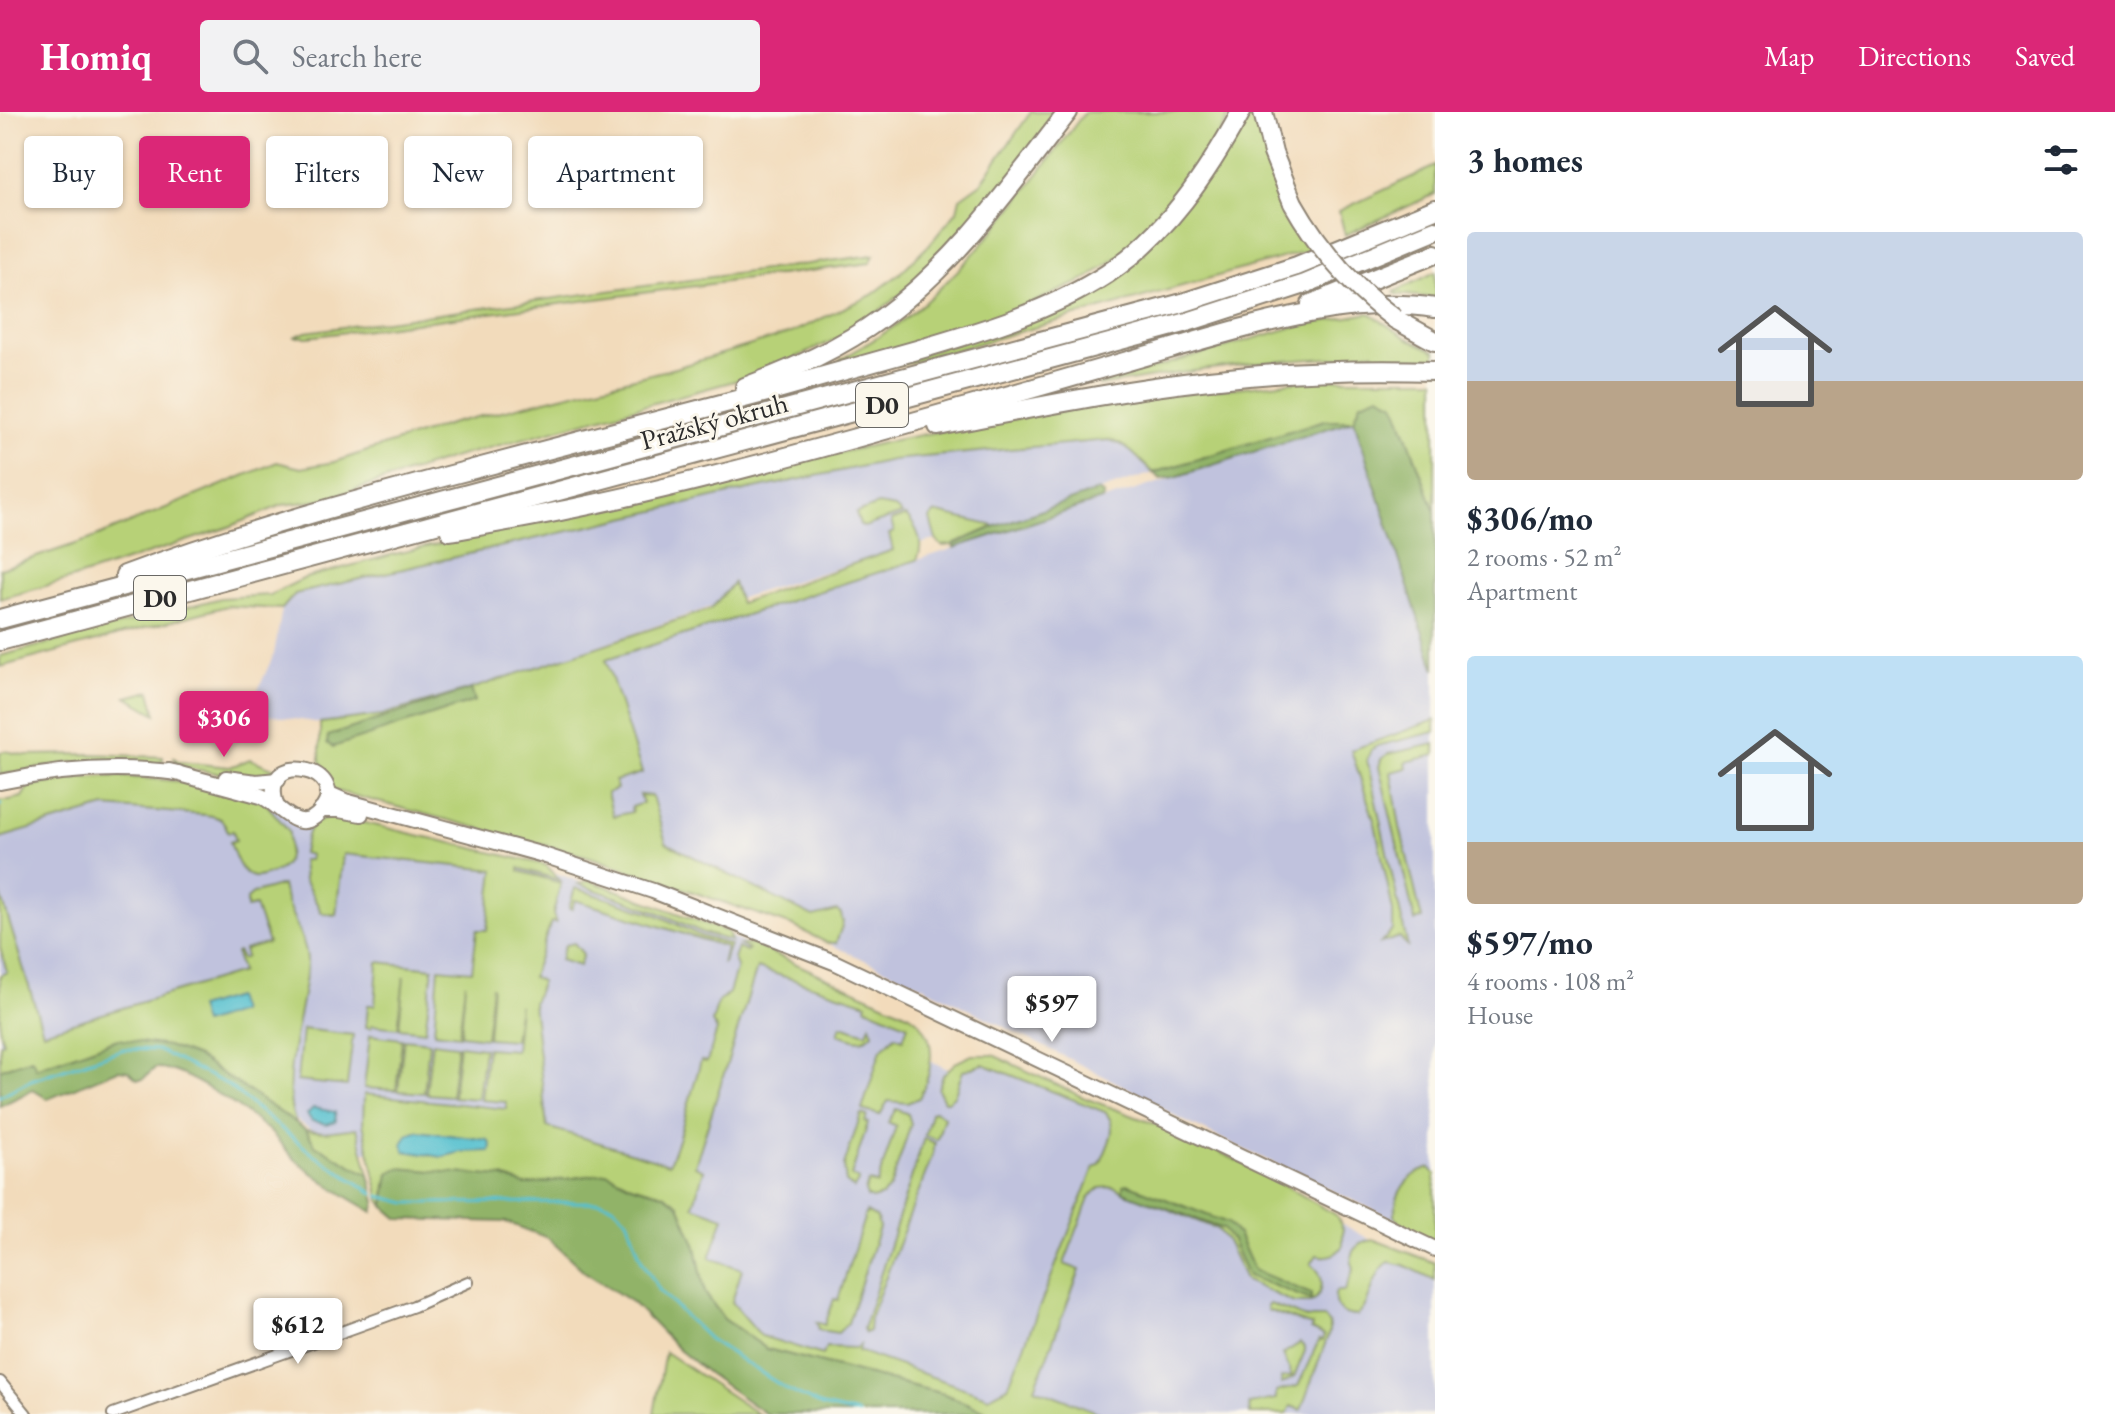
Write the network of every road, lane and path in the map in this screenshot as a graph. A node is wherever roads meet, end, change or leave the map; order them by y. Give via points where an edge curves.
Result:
1 (1068, 112) edge
2 (1241, 112) edge
3 (1263, 112) edge
4 (1435, 209) edge
5 (1435, 230) edge
6 (1435, 254) edge
7 (1435, 308) edge
8 (1229, 332) junction
9 (1435, 341) edge
10 (1435, 371) edge
11 (653, 422) junction
12 (779, 457) junction
13 (321, 555) junction
14 (40, 609) junction
15 (0, 619) edge
16 (0, 641) edge
17 (169, 771) junction
18 (278, 780) junction
19 (0, 782) edge
20 (327, 793) junction
21 (277, 807) junction
22 (321, 810) junction
23 (436, 826) junction
24 (1435, 1249) edge
25 (468, 1282) dead end
26 (0, 1382) edge
27 (26, 1414) edge
28 (113, 1414) edge

1 - 11 highway via 962,245 881,319 810,360
2 - 11 highway via 1164,226 1107,274 1074,292 940,343
3 - 9 highway, bridge via 1293,203 1316,241 1360,291
4 - 14 highway, Pražský okruh / D0 via 1297,266 1179,304
5 - 13 highway, Pražský okruh / D0 via 1305,284 1184,323
6 - 8 highway via 1341,294
7 - 8 highway via 1356,306
8 - 12 highway
10 - 12 highway via 1350,370 1211,380
11 - 14 highway via 203,546
12 - 13 highway, D0 via 575,508
13 - 16 highway, Pražský okruh / D0
14 - 15 highway, Pražský okruh / D0
17 - 18 main road
17 - 19 main road via 75,769
17 - 21 main road via 253,793
18 - 20 main road via 291,769 307,769 321,778
18 - 21 main road
20 - 22 main road
20 - 23 main road
21 - 22 main road via 299,821
22 - 23 main road
23 - 24 main road via 653,891 834,962
25 - 28 street
26 - 27 street

